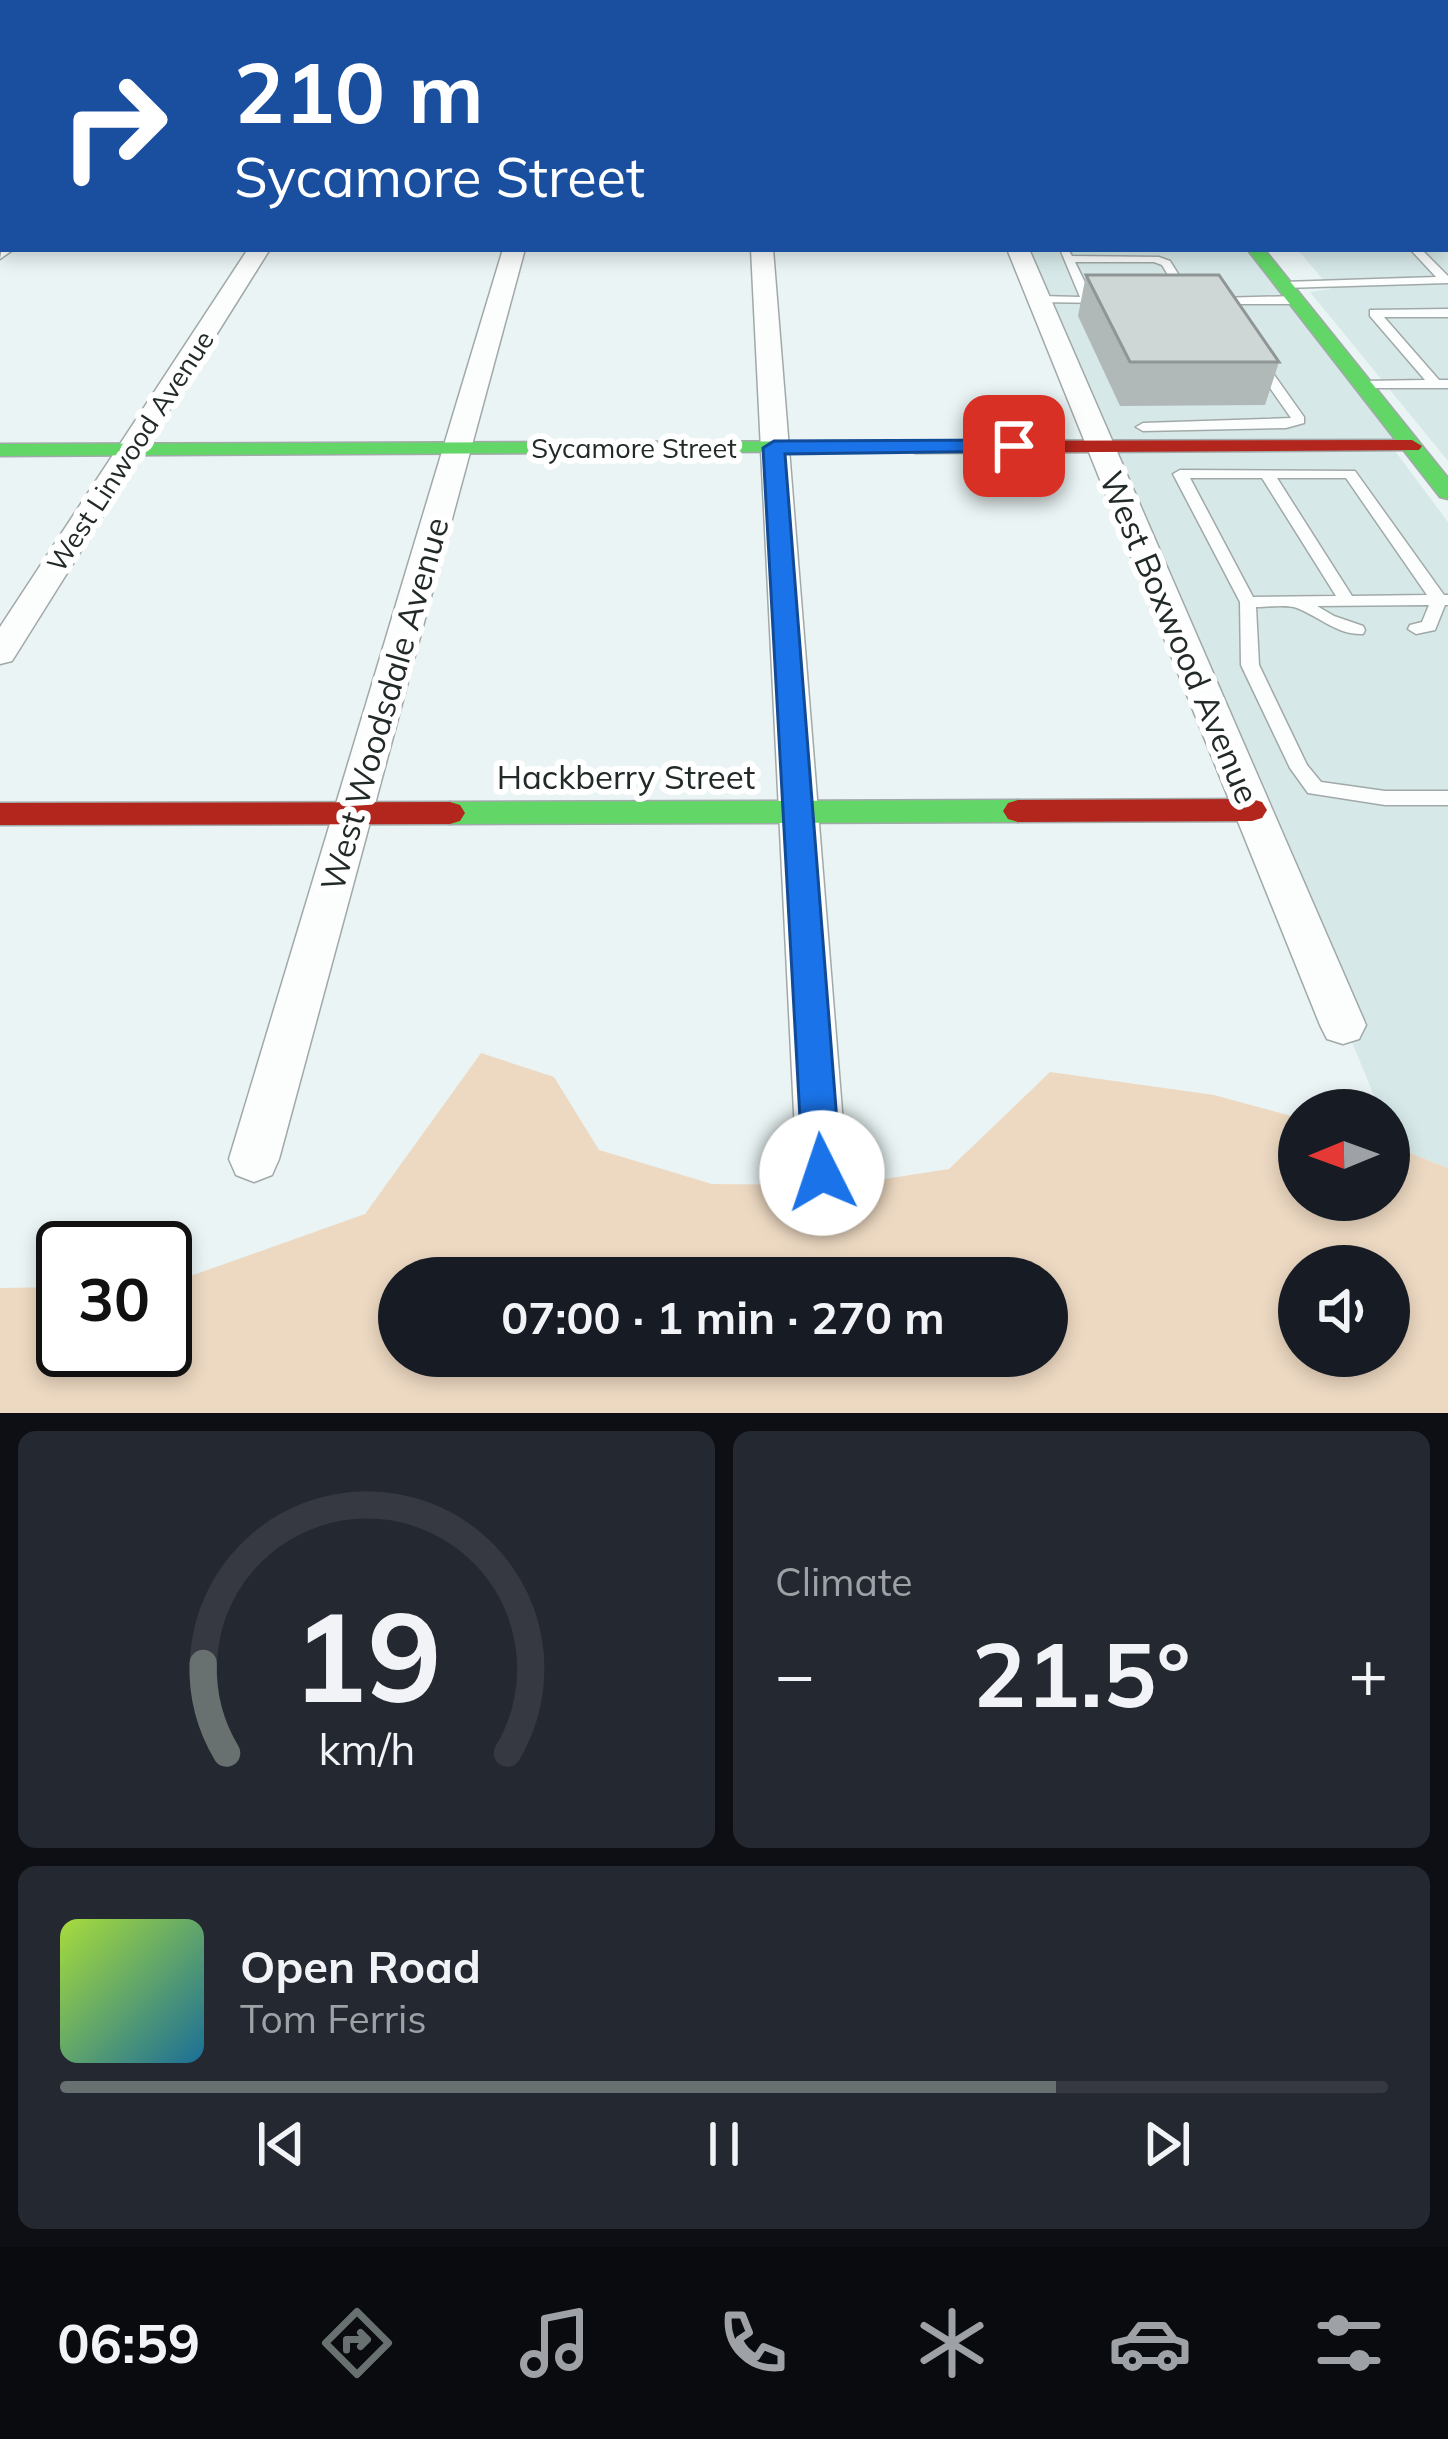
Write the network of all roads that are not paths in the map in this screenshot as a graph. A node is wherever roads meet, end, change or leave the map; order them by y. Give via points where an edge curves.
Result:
1 (257, 252) edge
2 (513, 252) edge
3 (762, 252) edge
4 (1019, 252) edge
5 (1257, 252) edge
6 (1065, 254) edge
7 (1428, 257) edge
8 (1447, 280) edge
9 (1290, 292) junction
10 (1040, 300) junction
11 (1088, 301) junction
12 (1108, 301) edge
13 (1169, 302) edge
14 (1448, 313) edge
15 (1231, 319) edge
16 (1252, 352) edge
17 (1441, 384) edge
18 (1363, 385) junction
19 (1299, 420) junction
20 (1143, 427) dead end
21 (1181, 436) junction
22 (1320, 446) junction
23 (1100, 447) junction
24 (457, 448) junction
25 (774, 448) junction
26 (130, 449) junction
27 (0, 450) edge
28 (1428, 457) edge
29 (1338, 473) junction
30 (1267, 474) junction
31 (1448, 492) edge
32 (1444, 600) edge
33 (1297, 601) junction
34 (1347, 601) junction
35 (1248, 602) junction
36 (1416, 629) dead end
37 (1357, 630) dead end
38 (0, 652) edge
39 (1448, 798) edge
40 (1252, 809) junction
41 (798, 811) junction
42 (354, 813) junction
43 (0, 814) edge
44 (1343, 1025) dead end
45 (254, 1159) dead end
46 (822, 1173) dead end

1 - 26 street, West Linwood Avenue
2 - 24 street, West Woodsdale Avenue
3 - 25 street
4 - 10 street, West Boxwood Avenue
5 - 9 street
6 - 11 lane
6 - 13 lane via 1166,263 1190,302
7 - 8 lane
8 - 9 lane
9 - 15 lane via 1213,302
9 - 18 street
10 - 11 lane
10 - 23 street, West Boxwood Avenue
11 - 12 lane
14 - 17 lane via 1374,313
16 - 19 lane
17 - 18 lane
18 - 28 street
19 - 21 lane
19 - 22 lane
20 - 21 lane
21 - 22 street, Sycamore Street
21 - 23 street, Sycamore Street
22 - 28 street, Sycamore Street
22 - 29 lane
23 - 25 street, Sycamore Street
23 - 40 street, West Boxwood Avenue
24 - 25 street, Sycamore Street
24 - 26 street, Sycamore Street
24 - 42 street, West Woodsdale Avenue
25 - 41 street
26 - 27 street, Sycamore Street
26 - 38 street, West Linwood Avenue
28 - 31 street
29 - 30 lane
29 - 32 lane via 1350,474
30 - 34 lane
30 - 35 lane via 1180,474
32 - 34 lane
32 - 36 lane via 1429,626
33 - 34 lane
33 - 35 lane
33 - 37 lane
35 - 39 lane via 1250,665 1315,788
40 - 41 street, Hackberry Street
40 - 44 street, West Boxwood Avenue
41 - 42 street, Hackberry Street
41 - 46 street
42 - 43 street, Hackberry Street
42 - 45 street, West Woodsdale Avenue

